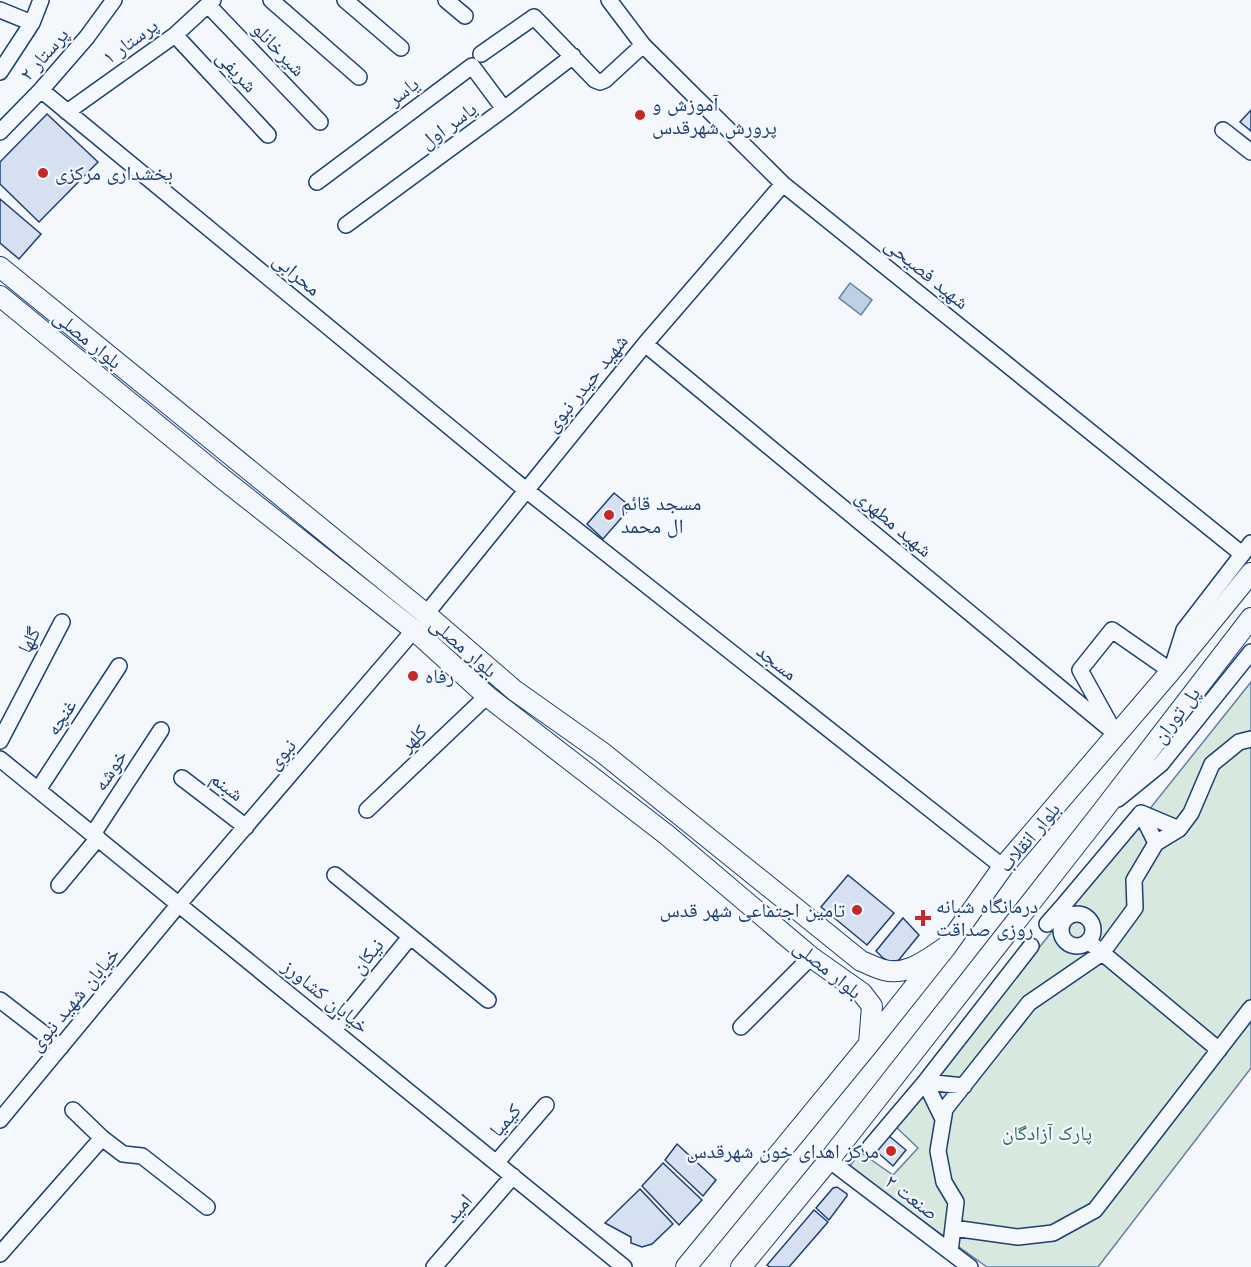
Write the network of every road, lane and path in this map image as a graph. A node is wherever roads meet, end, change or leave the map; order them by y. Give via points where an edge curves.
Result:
1 (41, 0) edge
2 (114, 0) edge
3 (271, 0) edge
4 (345, 0) edge
5 (446, 0) edge
6 (609, 0) edge
7 (211, 2) edge
8 (0, 10) edge
9 (465, 16) dead end
10 (32, 23) junction
11 (175, 35) junction
12 (643, 45) junction
13 (401, 48) dead end
14 (481, 54) dead end
15 (573, 56) junction
16 (0, 72) edge
17 (359, 76) dead end
18 (41, 90) junction
19 (504, 109) junction
20 (67, 112) junction
21 (320, 122) dead end
22 (1224, 130) dead end
23 (0, 132) edge
24 (268, 135) dead end
25 (1251, 152) edge
26 (317, 182) dead end
27 (783, 184) junction
28 (346, 225) dead end
29 (0, 267) edge
30 (0, 296) edge
31 (645, 344) junction
32 (526, 490) junction
33 (1247, 549) edge
34 (1251, 573) edge
35 (426, 614) junction
36 (1251, 618) edge
37 (62, 622) dead end
38 (414, 630) junction
39 (1251, 652) edge
40 (119, 666) dead end
41 (1171, 671) junction
42 (488, 696) junction
43 (161, 730) dead end
44 (1116, 734) junction
45 (1251, 739) edge
46 (0, 741) edge
47 (0, 759) edge
48 (182, 778) dead end
49 (38, 790) junction
50 (367, 810) dead end
51 (1101, 813) junction
52 (1141, 813) junction
53 (246, 827) junction
54 (1179, 829) junction
55 (95, 836) junction
56 (1156, 843) junction
57 (1003, 867) junction
58 (335, 875) dead end
59 (59, 885) dead end
60 (179, 904) junction
61 (1066, 911) junction
62 (1047, 924) dead end
63 (410, 937) junction
64 (1088, 941) junction
65 (1031, 946) dead end
66 (946, 948) junction
67 (1102, 953) junction
68 (811, 957) junction
69 (0, 1000) edge
70 (488, 1000) dead end
71 (1251, 1008) edge
72 (741, 1027) dead end
73 (334, 1030) junction
74 (869, 1044) junction
75 (61, 1047) junction
76 (1219, 1050) junction
77 (925, 1082) junction
78 (964, 1086) junction
79 (546, 1105) dead end
80 (74, 1110) dead end
81 (943, 1119) junction
82 (0, 1120) edge
83 (102, 1138) junction
84 (870, 1147) dead end
85 (829, 1160) junction
86 (496, 1163) junction
87 (513, 1176) junction
88 (207, 1207) dead end
89 (953, 1228) junction
90 (950, 1252) junction
91 (0, 1254) edge
92 (434, 1267) edge
93 (624, 1267) edge
94 (686, 1267) edge
95 (741, 1267) edge
96 (970, 1267) edge

1 - 10 street
2 - 18 street, پرستار ۲
3 - 17 street
4 - 13 street
5 - 9 street
6 - 12 street, شهید فصیحی
7 - 11 street, پرستار ۱
7 - 21 street, شیرخانلو
8 - 10 street
10 - 16 street
11 - 20 street, پرستار ۱
11 - 24 street, شریفی
12 - 15 street via 600,82
12 - 27 street, شهید فصیحی
14 - 15 street via 534,17
15 - 19 street, یاسر اول
18 - 20 street, محرابی
18 - 23 street, پرستار ۲
19 - 26 street, یاسر via 471,66
19 - 28 street, یاسر اول
20 - 32 street, محرابی
22 - 25 street
27 - 31 street, شهید حیدر نبوی
27 - 33 street, شهید فصیحی
29 - 35 main road, بلوار مصلی
30 - 38 main road, بلوار مصلی
31 - 32 street, شهید حیدر نبوی
31 - 44 street, شهید مطهری
32 - 35 street, شهید حیدر نبوی
32 - 57 street, مسجد
33 - 41 street, بلوار انقلاب via 1184,630
34 - 41 main road, پل توران
35 - 38 main road
35 - 66 main road, بلوار مصلی via 514,690 603,753 861,960 891,972 911,969
36 - 51 main road, پل توران
37 - 46 street, گلها
38 - 42 main road, بلوار مصلی
38 - 53 street, نبوی
39 - 51 street, بلوار انقلاب via 1161,764
40 - 49 street, غنچه
41 - 44 main road, بلوار انقلاب
41 - 44 street via 1112,630 1080,670
42 - 50 street, کلهر
42 - 68 main road, بلوار مصلی via 667,835
43 - 55 street, خوشه
44 - 57 main road, بلوار انقلاب
45 - 54 street via 1239,742 1212,764 1191,813
47 - 49 street, خیابان کشاورز
48 - 53 street, شبنم
49 - 55 street, خیابان کشاورز
51 - 85 main road, بلوار انقلاب
52 - 54 street
52 - 56 street
52 - 61 street
53 - 60 street, نبوی
54 - 56 street
55 - 59 street, خوشه
55 - 60 street, خیابان کشاورز
56 - 67 street via 1134,880 1135,908
57 - 66 main road, بلوار انقلاب
58 - 63 street
60 - 73 street, خیابان کشاورز
60 - 75 street, خیابان شهید نبوی
61 - 62 street
61 - 64 street via 1084,916 1091,923 1093,933
61 - 64 street via 1061,925 1065,941 1080,946
63 - 70 street
63 - 73 street, نیکان
64 - 67 street
65 - 77 street
66 - 74 main road, بلوار انقلاب
67 - 76 street
67 - 78 street via 1029,1003
68 - 72 street
68 - 74 main road, بلوار مصلی via 862,993 872,1006
69 - 75 street
71 - 76 street
73 - 86 street, خیابان کشاورز
74 - 94 main road, بلوار انقلاب
75 - 82 street, خیابان شهید نبوی
76 - 89 street via 1095,1210 1053,1233 1018,1237
77 - 78 street
77 - 81 street
77 - 84 street
78 - 81 street via 945,1108
79 - 86 street, کیمیا
80 - 83 street
81 - 89 street via 938,1151 944,1182 956,1202
83 - 88 street via 123,1154 150,1161
83 - 91 street
85 - 90 street, صنعت ۲
85 - 95 main road, بلوار انقلاب
86 - 87 street, خیابان کشاورز
87 - 92 street, امید
87 - 93 street, خیابان کشاورز
89 - 90 street
90 - 96 street, صنعت ۲

